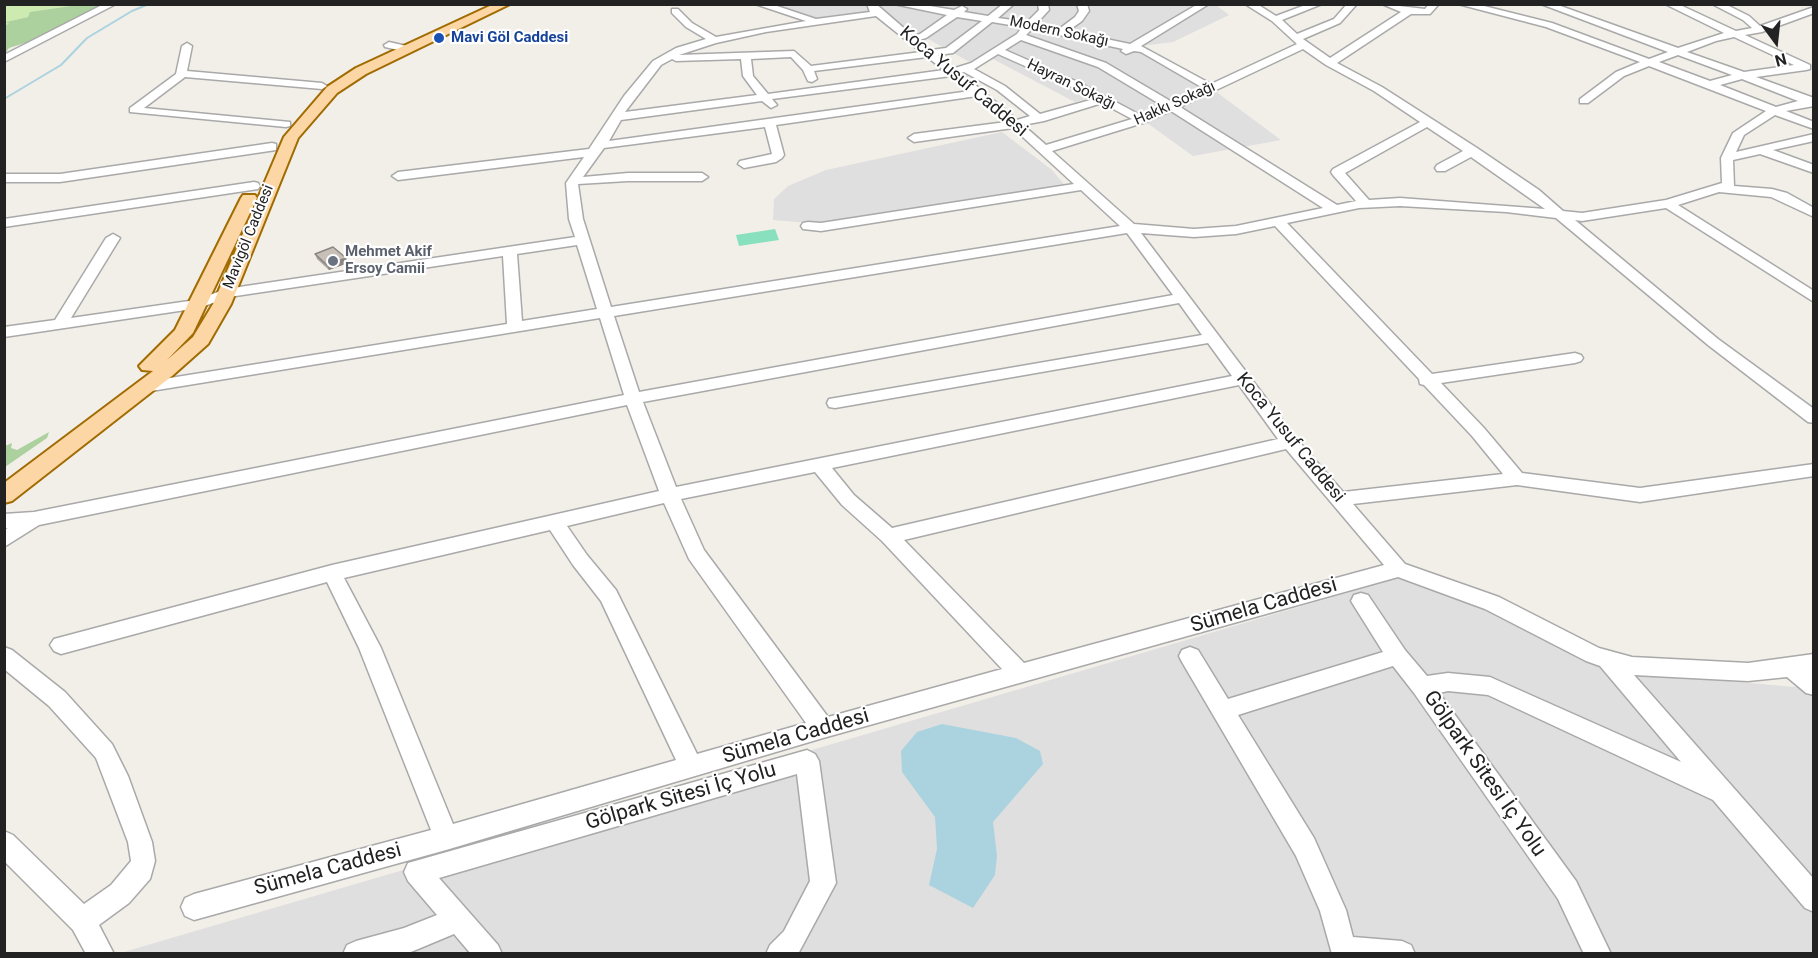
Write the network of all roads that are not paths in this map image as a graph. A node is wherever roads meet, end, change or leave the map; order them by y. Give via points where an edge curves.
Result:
1 (112, 4) edge
2 (494, 4) edge
3 (505, 4) edge
4 (759, 4) edge
5 (898, 4) edge
6 (967, 4) edge
7 (1010, 4) edge
8 (1043, 4) edge
9 (1082, 4) edge
10 (1205, 4) edge
11 (1249, 4) edge
12 (1318, 4) edge
13 (1353, 4) edge
14 (1386, 4) edge
15 (1435, 4) edge
16 (1462, 4) edge
17 (1544, 4) edge
18 (1670, 4) edge
19 (1716, 4) edge
20 (925, 6) edge
21 (837, 7) dead end
22 (1814, 10) edge
23 (675, 11) dead end
24 (871, 11) edge
25 (1409, 11) junction
26 (957, 13) junction
27 (992, 19) junction
28 (1275, 19) junction
29 (816, 20) junction
30 (1031, 26) junction
31 (1549, 26) junction
32 (897, 27) junction
33 (1759, 30) junction
34 (1062, 32) junction
35 (1733, 34) junction
36 (1020, 36) junction
37 (912, 39) junction
38 (714, 40) junction
39 (1300, 42) junction
40 (187, 46) dead end
41 (398, 47) junction
42 (1131, 48) junction
43 (999, 51) junction
44 (1679, 51) junction
45 (746, 55) junction
46 (933, 55) junction
47 (4, 59) edge
48 (664, 59) junction
49 (1111, 60) junction
50 (1330, 63) junction
51 (1647, 63) junction
52 (808, 69) junction
53 (959, 70) junction
54 (181, 74) junction
55 (1743, 75) junction
56 (1710, 85) junction
57 (322, 86) junction
58 (1211, 88) junction
59 (818, 92) junction
60 (978, 93) junction
61 (765, 98) junction
62 (1102, 100) junction
63 (1584, 101) dead end
64 (1812, 102) edge
65 (1173, 107) junction
66 (1773, 111) junction
67 (616, 117) junction
68 (1040, 118) junction
69 (1143, 120) junction
70 (784, 121) junction
71 (1428, 122) junction
72 (770, 123) junction
73 (286, 124) junction
74 (1016, 124) junction
75 (1814, 126) edge
76 (1814, 137) edge
77 (914, 138) dead end
78 (272, 147) junction
79 (596, 148) junction
80 (1758, 149) junction
81 (1042, 150) junction
82 (1473, 151) junction
83 (1727, 158) junction
84 (744, 164) dead end
85 (1441, 168) dead end
86 (1814, 169) edge
87 (398, 177) dead end
88 (702, 177) dead end
89 (4, 178) edge
90 (574, 181) junction
91 (254, 186) junction
92 (1082, 186) junction
93 (1718, 188) junction
94 (1366, 204) junction
95 (1668, 204) junction
96 (1336, 210) junction
97 (1814, 213) edge
98 (1562, 214) junction
99 (1278, 221) junction
100 (4, 224) edge
101 (808, 226) dead end
102 (1130, 228) junction
103 (113, 238) dead end
104 (583, 240) junction
105 (510, 252) junction
106 (226, 293) junction
107 (1183, 298) junction
108 (1814, 298) edge
109 (199, 304) junction
110 (607, 314) junction
111 (60, 324) junction
112 (515, 328) junction
113 (4, 332) edge
114 (1211, 338) junction
115 (1575, 358) dead end
116 (1243, 379) junction
117 (1426, 380) junction
118 (146, 387) junction
119 (633, 398) junction
120 (836, 403) dead end
121 (1814, 418) edge
122 (1290, 442) junction
123 (820, 466) junction
124 (1814, 470) edge
125 (4, 477) edge
126 (1517, 479) junction
127 (4, 495) edge
128 (670, 495) junction
129 (1339, 500) junction
130 (34, 519) junction
131 (4, 521) edge
132 (555, 522) junction
133 (889, 536) junction
134 (4, 540) edge
135 (1398, 569) junction
136 (332, 573) junction
137 (1361, 601) dead end
138 (61, 645) dead end
139 (4, 656) edge
140 (1190, 656) dead end
141 (1397, 656) junction
142 (1607, 659) junction
143 (1814, 663) edge
144 (1791, 668) junction
145 (1020, 674) junction
146 (1422, 686) junction
147 (1814, 686) edge
148 (1222, 710) junction
149 (822, 728) junction
150 (691, 766) junction
151 (1722, 792) junction
152 (446, 838) junction
153 (4, 843) edge
154 (1814, 899) edge
155 (194, 908) dead end
156 (459, 919) junction
157 (82, 921) junction
158 (1345, 951) edge
159 (101, 954) edge
160 (356, 954) edge
161 (489, 954) edge
162 (779, 954) edge
163 (1402, 954) edge
164 (1598, 954) edge

1 - 47 street
2 - 41 main road, Mavigöl Caddesi
3 - 41 main road, Mavigöl Caddesi
4 - 29 street
5 - 20 street, Modern Sokağı
6 - 26 street
7 - 27 street
8 - 30 street via 1044,10
9 - 34 street via 1084,11 1079,19
10 - 42 street
11 - 28 street
12 - 28 street
13 - 39 street, Hakkı Sokağı via 1337,21
14 - 25 street
15 - 25 street via 1427,12
16 - 31 street
17 - 31 street
17 - 44 street
18 - 35 street
19 - 33 street via 1746,18
20 - 26 street, Modern Sokağı
20 - 32 street
21 - 24 street, Koca Yusuf Caddesi
22 - 33 street
23 - 38 street
24 - 29 street
24 - 32 street, Koca Yusuf Caddesi
25 - 50 street
26 - 27 street, Modern Sokağı
26 - 37 street
27 - 30 street, Modern Sokağı
27 - 46 street via 950,51
28 - 39 street
29 - 38 street
30 - 34 street, Modern Sokağı
30 - 36 street
31 - 51 street
32 - 37 street, Koca Yusuf Caddesi
33 - 35 street
34 - 42 street, Modern Sokağı
35 - 44 street
35 - 55 street via 1806,67
36 - 43 street
36 - 49 street
37 - 46 street, Koca Yusuf Caddesi
38 - 48 street
39 - 50 street
39 - 58 street, Hakkı Sokağı
40 - 54 street
41 - 57 main road, Mavigöl Caddesi
41 - 106 main road, Mavigöl Caddesi via 340,83 295,132
42 - 49 street
42 - 58 street, Modern Sokağı via 1144,50
43 - 53 street
43 - 62 street, Hayran Sokağı
44 - 51 street
44 - 55 street
45 - 48 street
45 - 52 street via 794,54
45 - 61 street via 748,76
46 - 52 street
46 - 53 street, Koca Yusuf Caddesi
48 - 67 street
49 - 65 street
50 - 71 street
51 - 56 street
51 - 63 street via 1620,74
52 - 59 street
53 - 59 street
53 - 60 street, Koca Yusuf Caddesi
53 - 68 street via 1001,88
54 - 57 street
54 - 73 street via 134,110
55 - 56 street
55 - 64 street
56 - 66 street
57 - 73 main road, Mavigöl Caddesi
58 - 65 street, Hakkı Sokağı
59 - 61 street
60 - 70 street
60 - 74 street, Koca Yusuf Caddesi
61 - 67 street
61 - 70 street
62 - 68 street
62 - 69 street, Hayran Sokağı
64 - 66 street
65 - 69 street, Hakkı Sokağı
65 - 96 street
66 - 75 street
66 - 83 street via 1739,133
67 - 79 street
68 - 74 street
69 - 81 street, Hakkı Sokağı
70 - 72 street
71 - 82 street
71 - 94 street via 1337,172
72 - 79 street
72 - 84 street via 777,155
73 - 78 main road, Mavigöl Caddesi
74 - 77 street
74 - 81 street, Koca Yusuf Caddesi
76 - 80 street
78 - 89 street via 60,178
78 - 91 main road, Mavigöl Caddesi
79 - 87 street
79 - 90 street
80 - 83 street
80 - 86 street
81 - 92 street, Koca Yusuf Caddesi
82 - 85 street
82 - 98 street
83 - 93 street via 1728,185
88 - 90 street
90 - 104 street via 576,219
91 - 100 street
91 - 109 main road, Mavigöl Caddesi
92 - 101 street
92 - 102 street, Koca Yusuf Caddesi
93 - 95 street
93 - 97 street via 1782,196
94 - 96 street
94 - 98 street via 1412,202
95 - 98 street via 1582,217
95 - 108 street
96 - 99 street
98 - 121 street via 1713,342
99 - 102 street via 1194,233
99 - 117 street
102 - 107 street, Koca Yusuf Caddesi
102 - 110 street
103 - 111 street
104 - 105 street
104 - 110 street
105 - 106 street
105 - 112 street
106 - 109 street
106 - 118 main road, Mavigöl Caddesi via 201,340
107 - 114 street, Koca Yusuf Caddesi
107 - 119 street
109 - 111 street
109 - 125 main road, Mavigöl Caddesi via 183,333 163,354
110 - 112 street
110 - 119 street
111 - 113 street
112 - 118 street
114 - 116 street, Koca Yusuf Caddesi
114 - 120 street
115 - 117 street
116 - 122 street, Koca Yusuf Caddesi
116 - 123 street
117 - 126 street via 1478,432
118 - 127 main road, Mavigöl Caddesi
119 - 128 street
119 - 130 street
122 - 129 street, Koca Yusuf Caddesi
122 - 133 street
123 - 128 street
123 - 133 street via 848,500
124 - 126 street via 1640,495
126 - 129 street
128 - 132 street
128 - 149 street via 696,554
129 - 135 street, Koca Yusuf Caddesi
130 - 131 street
130 - 134 street
132 - 136 street
132 - 150 street via 609,596
133 - 145 street
135 - 142 street, Koca Yusuf Caddesi via 1492,603
135 - 145 street, Sümela Caddesi
136 - 138 street
136 - 152 street via 370,648
137 - 141 street, Gölpark Sitesi İç Yolu
139 - 157 street via 57,699 104,751 140,842 141,870 120,894
140 - 148 street
141 - 146 street, Gölpark Sitesi İç Yolu
141 - 148 street
142 - 144 street, Koca Yusuf Caddesi via 1672,670 1748,672
142 - 151 street
143 - 144 street, Koca Yusuf Caddesi
144 - 147 street
145 - 149 street, Sümela Caddesi
146 - 151 street via 1448,682 1490,686
146 - 164 street, Gölpark Sitesi İç Yolu via 1567,890
148 - 158 street via 1305,847 1333,910
149 - 150 street, Sümela Caddesi
150 - 152 street, Sümela Caddesi
151 - 154 street
152 - 155 street, Sümela Caddesi
153 - 157 street
156 - 160 street via 405,941
156 - 161 street, Gölpark Sitesi İç Yolu
156 - 162 street, Gölpark Sitesi İç Yolu via 417,872 807,761 823,883 793,940
157 - 159 street
158 - 163 street

